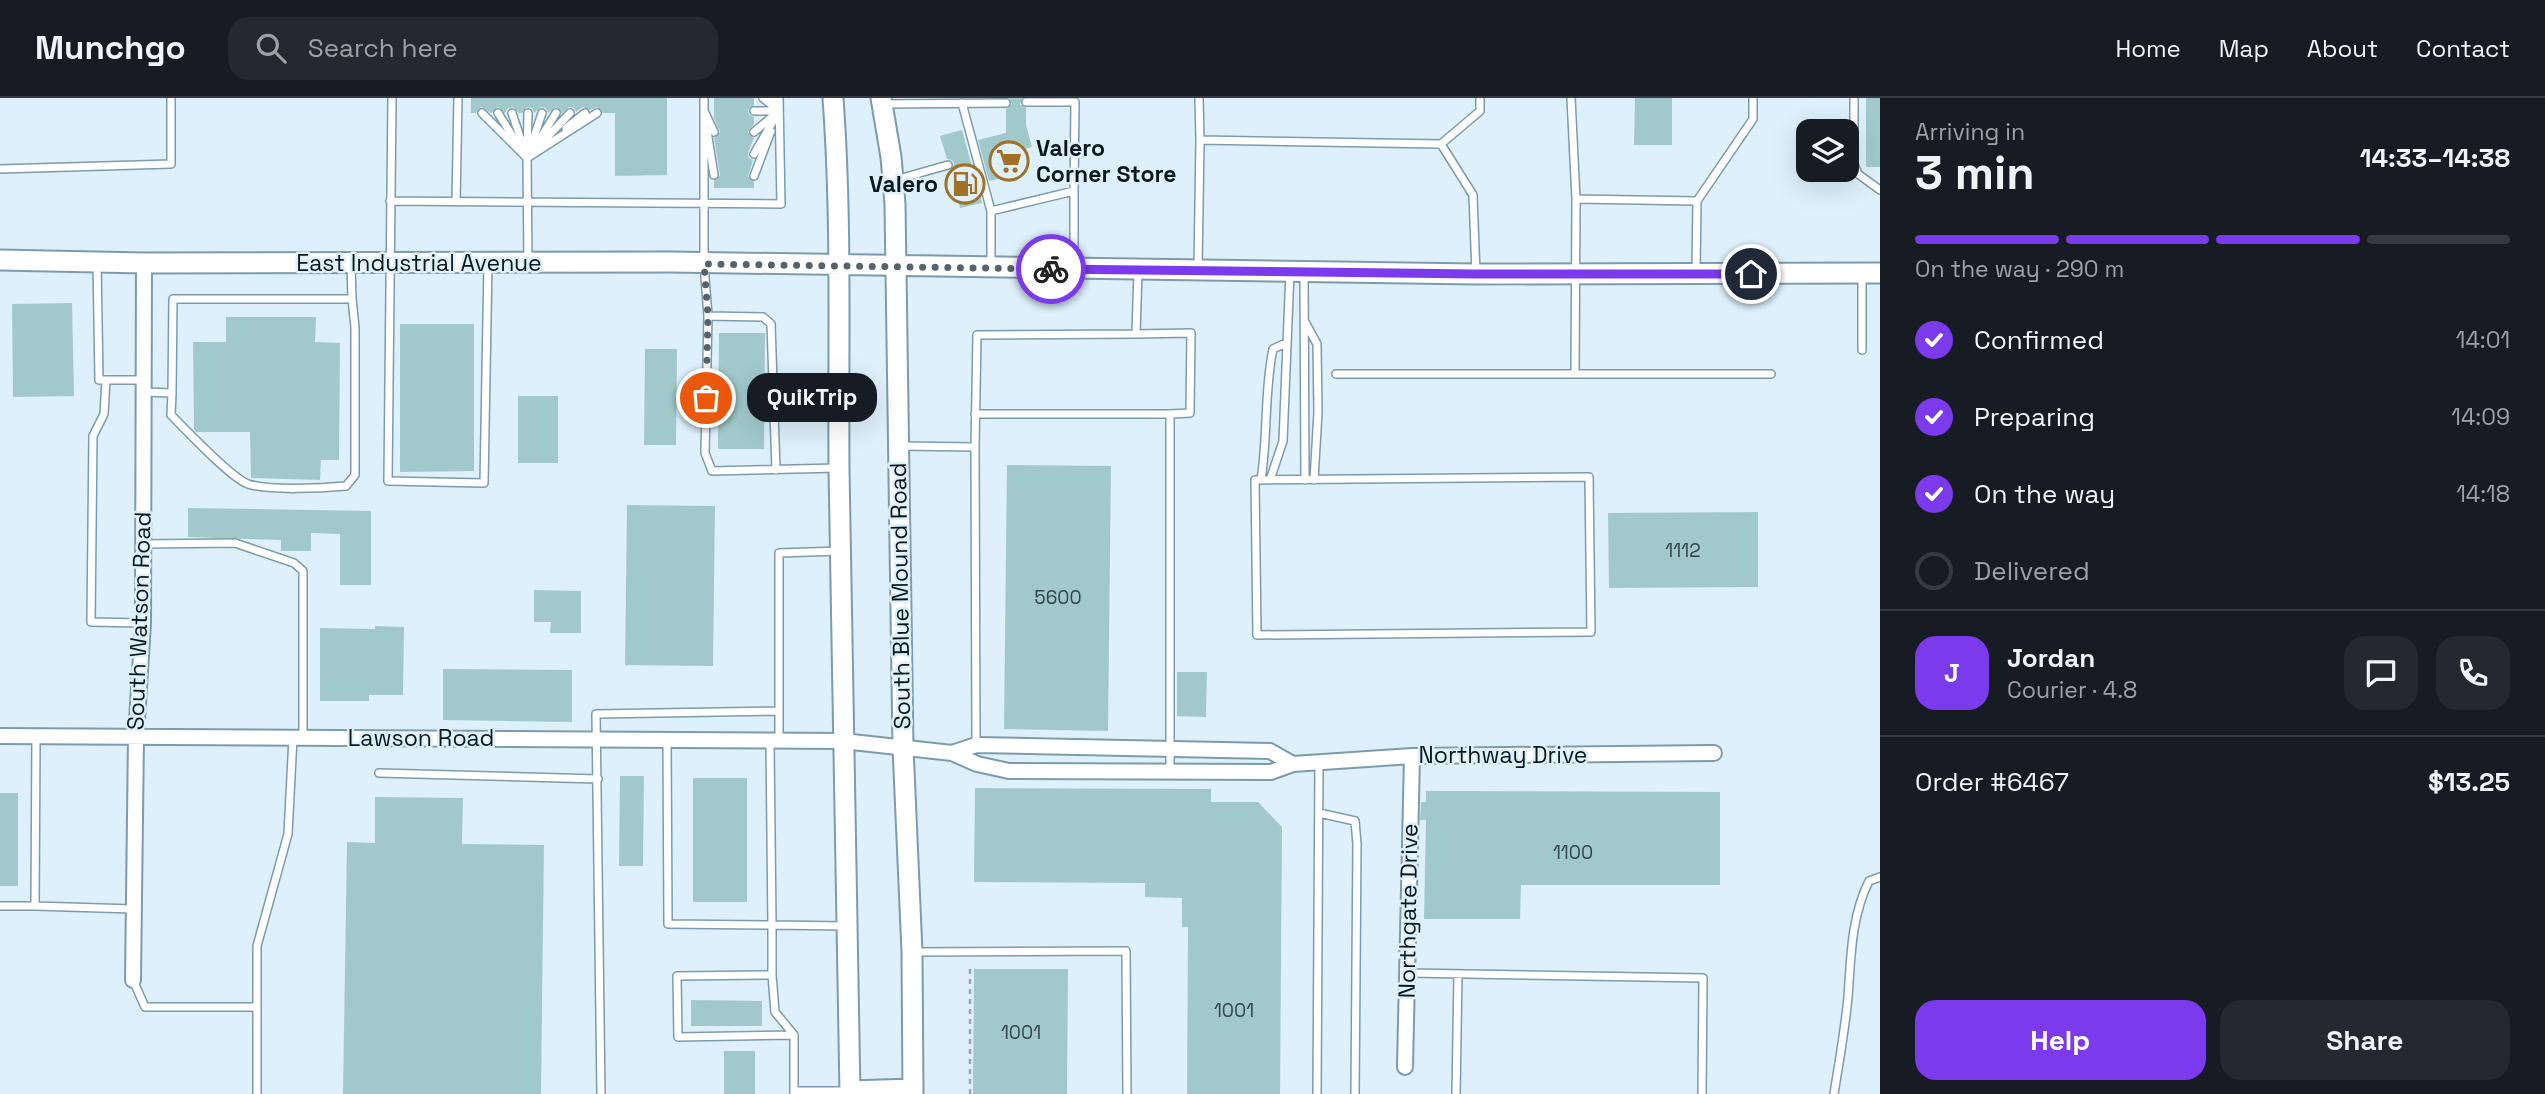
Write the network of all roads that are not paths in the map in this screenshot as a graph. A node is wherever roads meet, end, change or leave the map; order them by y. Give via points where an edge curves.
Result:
1 (171, 98) edge
2 (393, 98) edge
3 (458, 98) edge
4 (707, 98) edge
5 (762, 98) edge
6 (775, 98) edge
7 (833, 98) edge
8 (1199, 98) edge
9 (1480, 98) edge
10 (1571, 98) edge
11 (1753, 98) edge
12 (1854, 98) edge
13 (882, 101) edge
14 (1026, 102) dead end
15 (962, 103) junction
16 (1006, 103) dead end
17 (704, 110) junction
18 (714, 110) dead end
19 (754, 111) dead end
20 (779, 111) junction
21 (482, 113) dead end
22 (498, 113) dead end
23 (512, 113) dead end
24 (528, 113) dead end
25 (542, 113) dead end
26 (556, 113) dead end
27 (570, 113) dead end
28 (585, 113) dead end
29 (597, 113) dead end
30 (714, 132) dead end
31 (754, 132) dead end
32 (1200, 140) junction
33 (1441, 144) junction
34 (714, 153) dead end
35 (754, 153) dead end
36 (527, 158) junction
37 (948, 165) dead end
38 (0, 169) edge
39 (714, 175) dead end
40 (754, 176) dead end
41 (893, 180) junction
42 (1880, 190) edge
43 (1074, 191) junction
44 (1576, 199) junction
45 (390, 201) junction
46 (1698, 201) junction
47 (456, 202) junction
48 (527, 202) junction
49 (704, 205) junction
50 (991, 211) junction
51 (0, 260) edge
52 (97, 262) junction
53 (488, 262) junction
54 (144, 263) junction
55 (351, 263) junction
56 (389, 263) junction
57 (527, 263) junction
58 (704, 264) junction
59 (838, 266) junction
60 (895, 267) junction
61 (991, 268) junction
62 (1074, 270) junction
63 (1138, 270) junction
64 (1198, 270) junction
65 (1297, 271) junction
66 (1871, 273) edge
67 (1476, 274) junction
68 (1575, 274) junction
69 (1696, 275) junction
70 (352, 299) junction
71 (708, 316) junction
72 (1303, 319) junction
73 (1136, 334) junction
74 (1286, 343) junction
75 (1862, 350) dead end
76 (1575, 373) junction
77 (1336, 374) dead end
78 (1771, 374) dead end
79 (106, 380) junction
80 (144, 386) junction
81 (172, 393) junction
82 (975, 414) junction
83 (1170, 414) junction
84 (897, 446) junction
85 (975, 447) junction
86 (839, 468) junction
87 (776, 470) junction
88 (1265, 480) junction
89 (1305, 480) junction
90 (1314, 480) junction
91 (143, 544) junction
92 (841, 551) junction
93 (143, 623) junction
94 (779, 711) junction
95 (0, 736) edge
96 (36, 736) junction
97 (135, 736) junction
98 (298, 738) junction
99 (597, 740) junction
100 (667, 740) junction
101 (774, 741) junction
102 (843, 741) junction
103 (976, 745) junction
104 (903, 747) junction
105 (1169, 749) junction
106 (952, 753) junction
107 (1714, 754) dead end
108 (1412, 756) junction
109 (1319, 761) junction
110 (1293, 764) junction
111 (379, 773) dead end
112 (1170, 773) junction
113 (598, 779) junction
114 (1319, 813) junction
115 (1880, 877) edge
116 (0, 906) edge
117 (35, 906) junction
118 (133, 909) junction
119 (772, 925) junction
120 (849, 926) junction
121 (912, 952) junction
122 (1407, 973) junction
123 (1458, 974) junction
124 (772, 975) junction
125 (134, 980) joint
126 (257, 1007) junction
127 (794, 1035) junction
128 (1405, 1067) dead end
129 (912, 1092) edge
130 (794, 1093) edge
131 (850, 1093) edge
132 (257, 1094) edge
133 (600, 1094) edge
134 (1126, 1094) edge
135 (1317, 1094) edge
136 (1355, 1094) edge
137 (1456, 1094) edge
138 (1702, 1094) edge
139 (1834, 1094) edge

1 - 38 lane via 171,164
2 - 45 lane
3 - 47 lane
4 - 17 lane
5 - 20 lane
6 - 20 lane
7 - 59 main road
8 - 32 lane
9 - 33 lane via 1480,111
10 - 44 lane
11 - 46 lane via 1753,119
12 - 42 lane via 1854,164 1858,174
13 - 15 lane
13 - 41 main road, South Blue Mound Road
14 - 43 lane via 1075,102
15 - 16 lane
15 - 50 lane
17 - 18 lane
17 - 30 lane
17 - 34 lane
17 - 39 lane
17 - 49 lane
19 - 20 lane
20 - 31 lane
20 - 35 lane
20 - 40 lane
20 - 49 lane via 780,204
21 - 36 lane
22 - 36 lane
23 - 36 lane
24 - 36 lane
25 - 36 lane
26 - 36 lane
27 - 36 lane
28 - 36 lane
29 - 36 lane
32 - 33 lane
32 - 64 lane
33 - 67 lane via 1473,195
36 - 48 lane
37 - 41 lane
41 - 60 main road, South Blue Mound Road
43 - 50 lane
43 - 62 lane
44 - 46 lane
44 - 68 lane
45 - 47 lane
45 - 56 lane
46 - 69 lane
47 - 48 lane
48 - 49 lane
48 - 57 lane
49 - 58 lane
50 - 61 lane
51 - 52 main road, East Industrial Avenue
52 - 54 main road, East Industrial Avenue
52 - 79 lane via 99,380
53 - 56 main road, East Industrial Avenue
53 - 56 lane via 484,483 388,481
53 - 57 main road, East Industrial Avenue
54 - 55 main road, East Industrial Avenue
54 - 80 street, South Watson Road
55 - 56 main road, East Industrial Avenue
55 - 70 lane
57 - 58 main road, East Industrial Avenue
58 - 59 main road, East Industrial Avenue
58 - 71 lane
59 - 60 main road, East Industrial Avenue
59 - 86 main road
60 - 61 main road, East Industrial Avenue
60 - 84 main road, South Blue Mound Road
61 - 62 main road, East Industrial Avenue
62 - 63 main road, East Industrial Avenue
63 - 64 main road, East Industrial Avenue
63 - 73 lane
64 - 65 main road, East Industrial Avenue
65 - 67 main road, East Industrial Avenue
65 - 72 lane
65 - 74 lane
66 - 69 main road, East Industrial Avenue
66 - 75 lane
67 - 68 main road, East Industrial Avenue
68 - 69 main road, East Industrial Avenue
68 - 76 lane
70 - 81 lane via 173,299
70 - 81 lane via 355,475 346,486 248,484 171,415
71 - 87 lane via 763,317 771,324
71 - 87 lane via 705,453 712,471
72 - 89 lane
72 - 90 lane via 1317,344
73 - 82 lane via 976,335
73 - 83 lane via 1191,333 1190,414
74 - 88 lane via 1283,442
74 - 88 lane via 1273,349 1268,370
76 - 77 lane
76 - 78 lane
79 - 80 lane
79 - 93 lane via 104,414 93,436 91,622
80 - 81 lane
80 - 91 street, South Watson Road
82 - 83 lane
82 - 85 lane
83 - 105 lane
84 - 85 lane
84 - 104 main road, South Blue Mound Road
85 - 103 lane
86 - 87 lane
86 - 92 main road
88 - 89 lane
88 - 90 lane via 1255,480 1256,635 1591,632 1589,477
89 - 90 lane
91 - 93 street, South Watson Road
91 - 98 lane via 235,543 294,563 303,571
92 - 94 lane via 779,552
92 - 102 main road
93 - 97 street, South Watson Road
94 - 99 lane via 596,714
94 - 101 lane
95 - 96 street, Lawson Road
96 - 97 street, Lawson Road
96 - 117 lane
97 - 98 street, Lawson Road
97 - 118 street, South Watson Road
98 - 99 street, Lawson Road
98 - 126 lane via 288,834 257,946
99 - 100 street, Lawson Road
99 - 113 lane
100 - 101 street, Lawson Road
100 - 119 lane via 668,924
101 - 102 street, Lawson Road
101 - 119 lane
102 - 104 street, Northway Drive
102 - 120 main road
103 - 105 street, Northway Drive
103 - 106 street, Northway Drive
104 - 106 street, Northway Drive
104 - 121 main road, South Blue Mound Road
105 - 110 street, Northway Drive via 1270,751
105 - 112 lane
106 - 112 street, Northway Drive via 1009,771
107 - 108 street, Northway Drive
108 - 109 street, Northway Drive
108 - 122 street, Northgate Drive
109 - 110 street, Northway Drive
109 - 114 lane
110 - 112 street, Northway Drive via 1271,772
111 - 113 lane
113 - 133 lane
114 - 135 lane
114 - 136 lane via 1355,821
115 - 139 lane via 1869,881 1855,919
116 - 117 lane
117 - 118 lane
118 - 125 street, South Watson Road
119 - 120 lane
119 - 124 lane
120 - 131 main road
121 - 129 main road, South Blue Mound Road
121 - 134 lane via 1126,951
122 - 123 lane
122 - 128 street, Northgate Drive
123 - 137 lane
123 - 138 lane via 1703,978
124 - 127 lane via 775,1012
124 - 127 lane via 677,975 678,1037
125 - 126 lane via 145,1007
126 - 132 lane
127 - 130 lane
129 - 131 main road
130 - 131 lane

